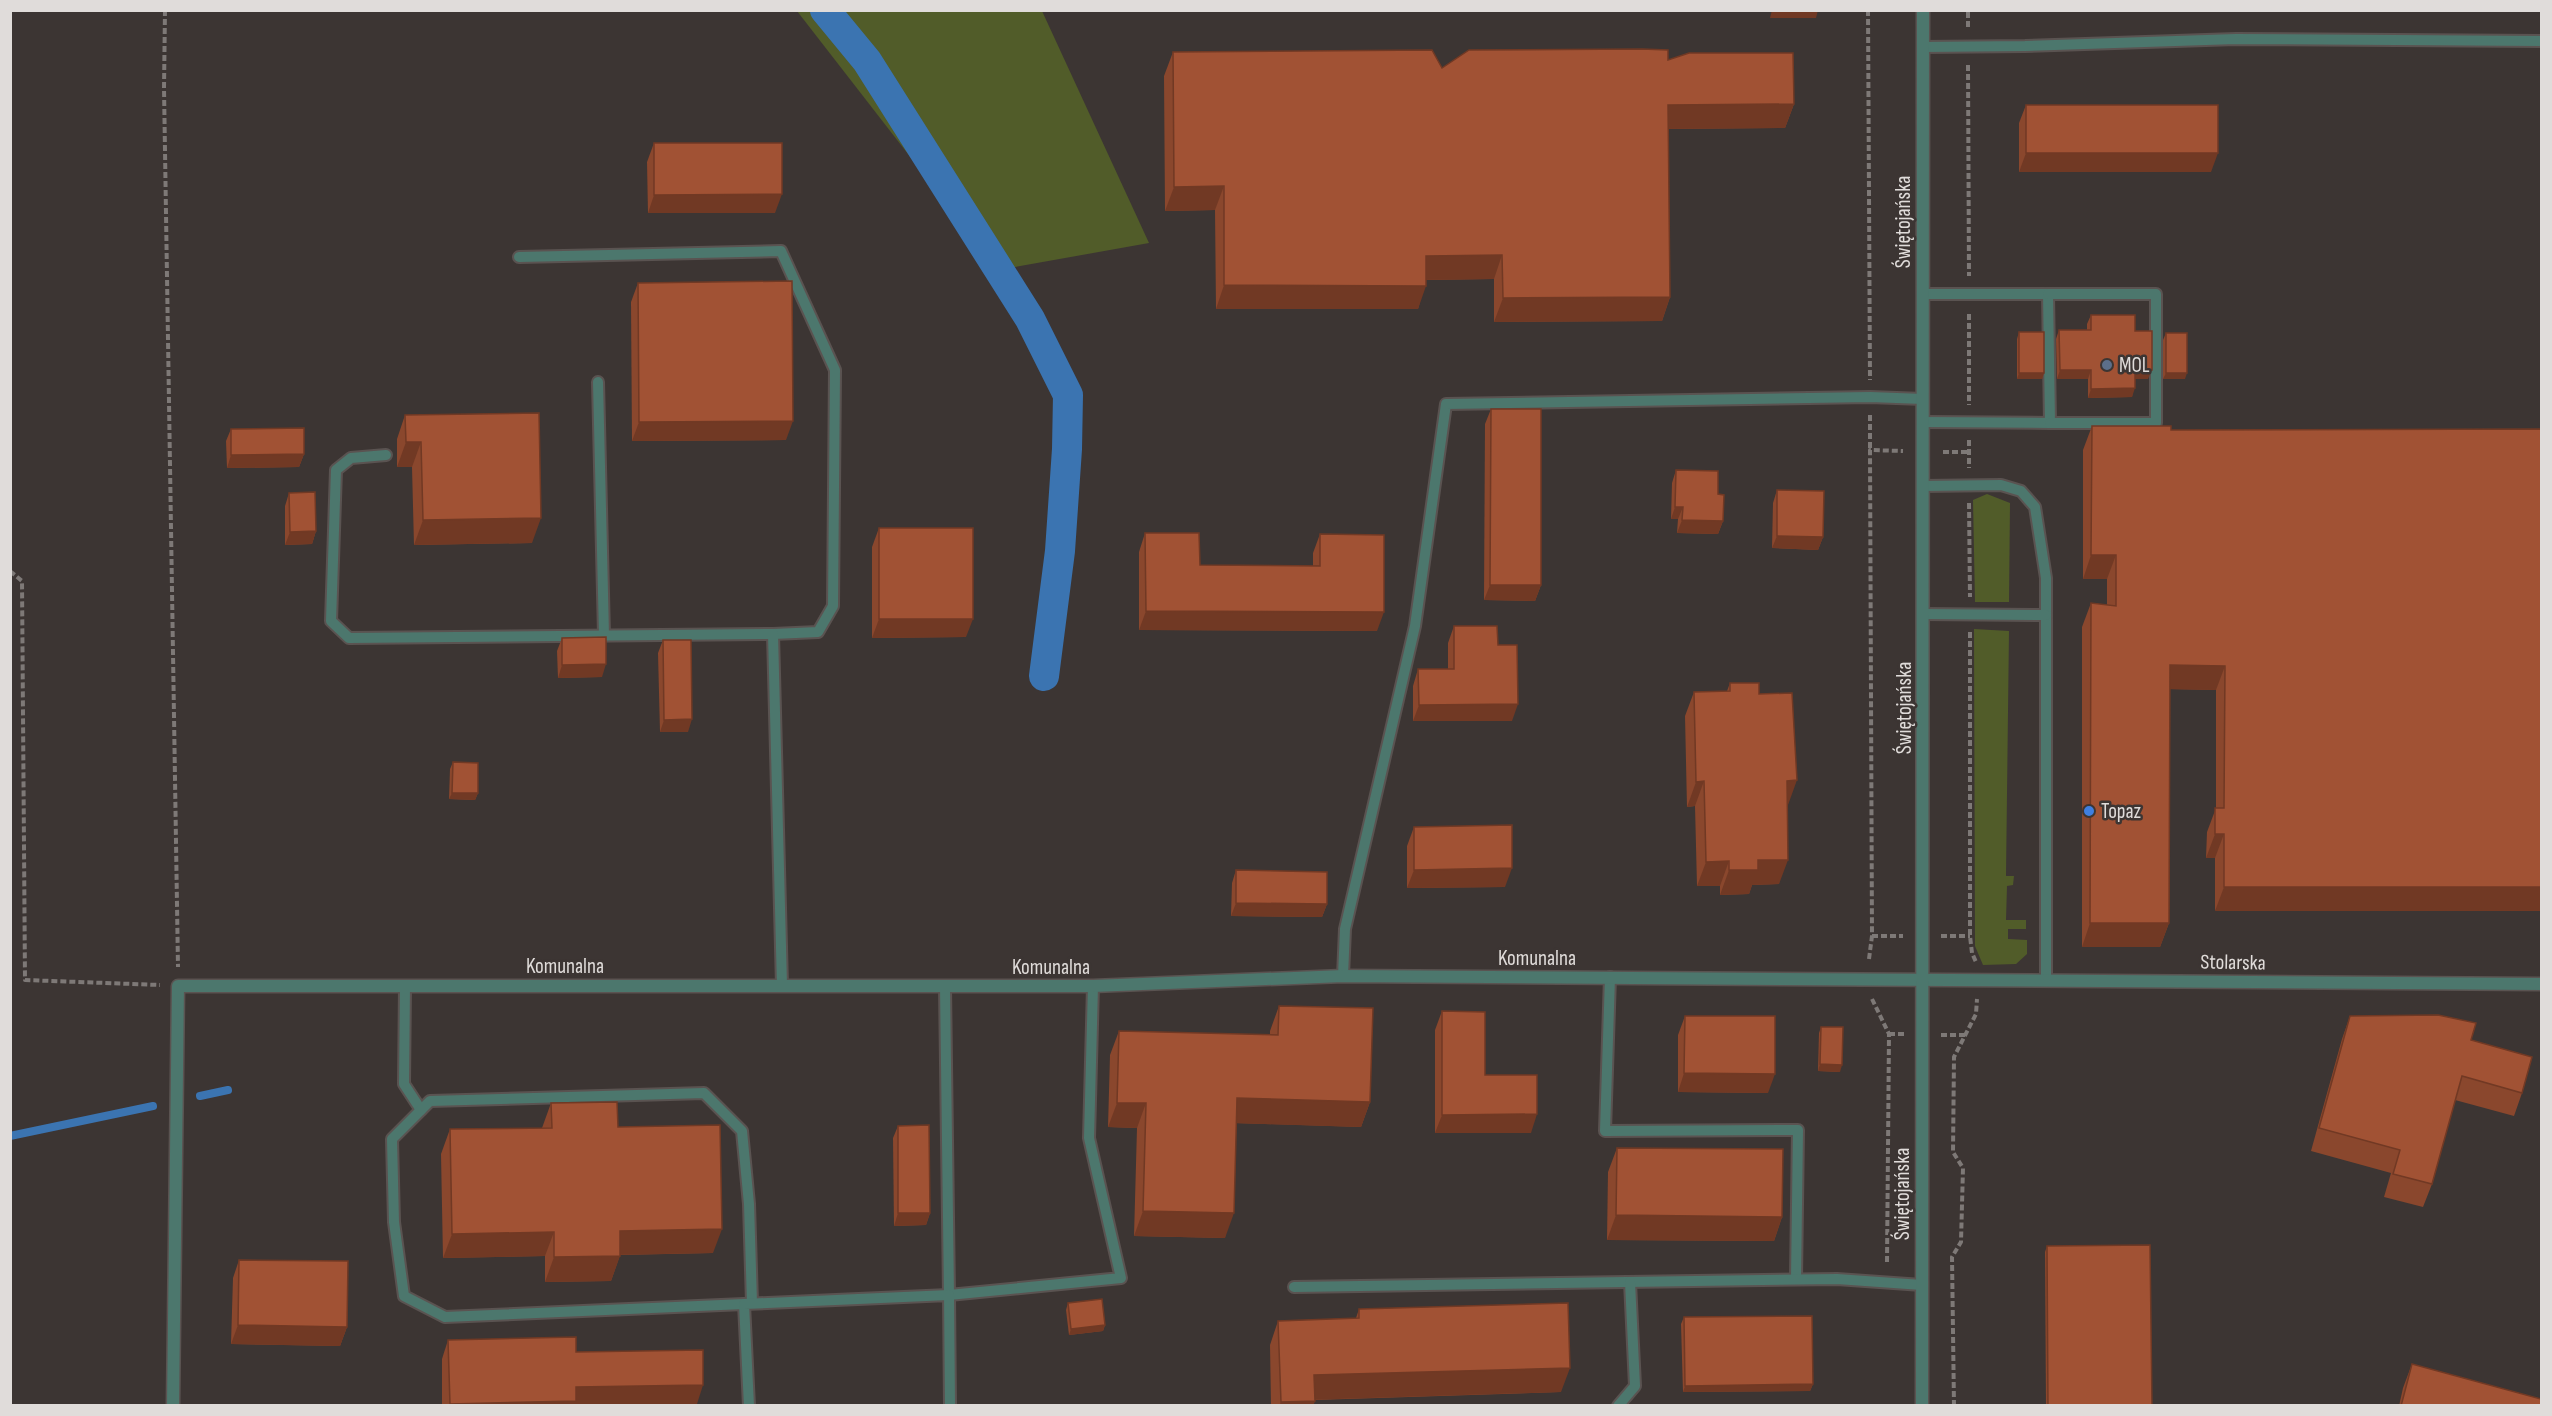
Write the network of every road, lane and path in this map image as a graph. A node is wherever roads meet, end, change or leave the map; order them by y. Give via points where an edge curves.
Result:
1 (165, 10) edge
2 (1868, 10) edge
3 (1923, 10) edge
4 (1968, 10) edge
5 (2541, 41) edge
6 (1968, 45) junction
7 (1923, 47) junction
8 (519, 257) dead end
9 (1923, 294) junction
10 (1969, 294) junction
11 (2048, 294) junction
12 (598, 382) dead end
13 (1870, 397) junction
14 (1923, 399) junction
15 (1923, 422) junction
16 (1969, 423) junction
17 (2049, 423) junction
18 (1870, 450) junction
19 (1923, 452) junction
20 (1969, 452) junction
21 (386, 455) dead end
22 (1923, 486) junction
23 (1970, 486) junction
24 (10, 571) edge
25 (1923, 614) junction
26 (1970, 615) junction
27 (2046, 615) junction
28 (773, 634) junction
29 (604, 636) junction
30 (1869, 963) dead end
31 (1977, 965) dead end
32 (1343, 976) junction
33 (1610, 977) junction
34 (1923, 979) junction
35 (2046, 979) junction
36 (2541, 984) edge
37 (178, 986) junction
38 (405, 986) junction
39 (782, 986) junction
40 (945, 986) junction
41 (1093, 986) junction
42 (1870, 996) dead end
43 (1977, 996) dead end
44 (422, 1110) junction
45 (1796, 1279) junction
46 (1629, 1282) junction
47 (1887, 1283) junction
48 (1922, 1285) junction
49 (1294, 1287) dead end
50 (949, 1295) junction
51 (748, 1304) junction
52 (174, 1406) edge
53 (749, 1406) edge
54 (950, 1406) edge
55 (1618, 1406) edge
56 (1922, 1406) edge
57 (1954, 1406) edge

1 - 37 path
2 - 13 path
3 - 7 street, Świętojańska
4 - 6 path
5 - 6 lane via 2236,39
6 - 7 lane
6 - 10 path
7 - 9 street, Świętojańska
8 - 28 lane via 781,251 835,370 833,606 819,632
9 - 10 lane
9 - 14 street, Świętojańska
10 - 11 lane
10 - 16 path
11 - 17 lane
11 - 17 lane via 2156,294 2156,423
12 - 29 lane
13 - 14 lane
13 - 18 path
13 - 32 lane via 1446,404 1415,626 1345,929
14 - 15 street, Świętojańska
15 - 16 lane
15 - 19 street, Świętojańska
16 - 17 lane
16 - 20 path
18 - 19 path
18 - 30 path
19 - 20 path
19 - 22 street, Świętojańska
20 - 23 path
21 - 29 lane via 351,458 336,470 331,621 349,638
22 - 23 lane
22 - 25 street, Świętojańska
23 - 26 path
23 - 27 lane via 2001,485 2021,491 2035,507 2046,578
24 - 37 path via 22,581 25,980
25 - 26 lane
25 - 34 street, Świętojańska
26 - 27 lane
26 - 31 path via 1970,936
27 - 35 lane
28 - 29 lane
28 - 39 lane
32 - 33 street, Komunalna
32 - 41 street, Komunalna
33 - 34 street, Komunalna
33 - 45 lane via 1605,1131 1798,1130
34 - 35 street, Stolarska
34 - 48 street, Świętojańska
35 - 36 street, Stolarska
37 - 38 street, Komunalna
37 - 52 street
38 - 39 street, Komunalna
38 - 44 lane via 405,1084
39 - 40 street, Komunalna
40 - 41 street, Komunalna
40 - 50 lane
41 - 50 lane via 1089,1138 1121,1278
42 - 47 path via 1889,1034
43 - 57 path via 1976,1014 1954,1057 1953,1152 1963,1168 1961,1242 1952,1257
44 - 51 lane via 430,1101 704,1093 742,1131 749,1204
44 - 51 lane via 392,1139 394,1222 404,1296 445,1317
45 - 46 lane
45 - 47 lane
46 - 49 lane
46 - 55 lane via 1635,1386
47 - 48 lane
48 - 56 street, Świętojańska
50 - 51 lane
50 - 54 lane
51 - 53 lane

